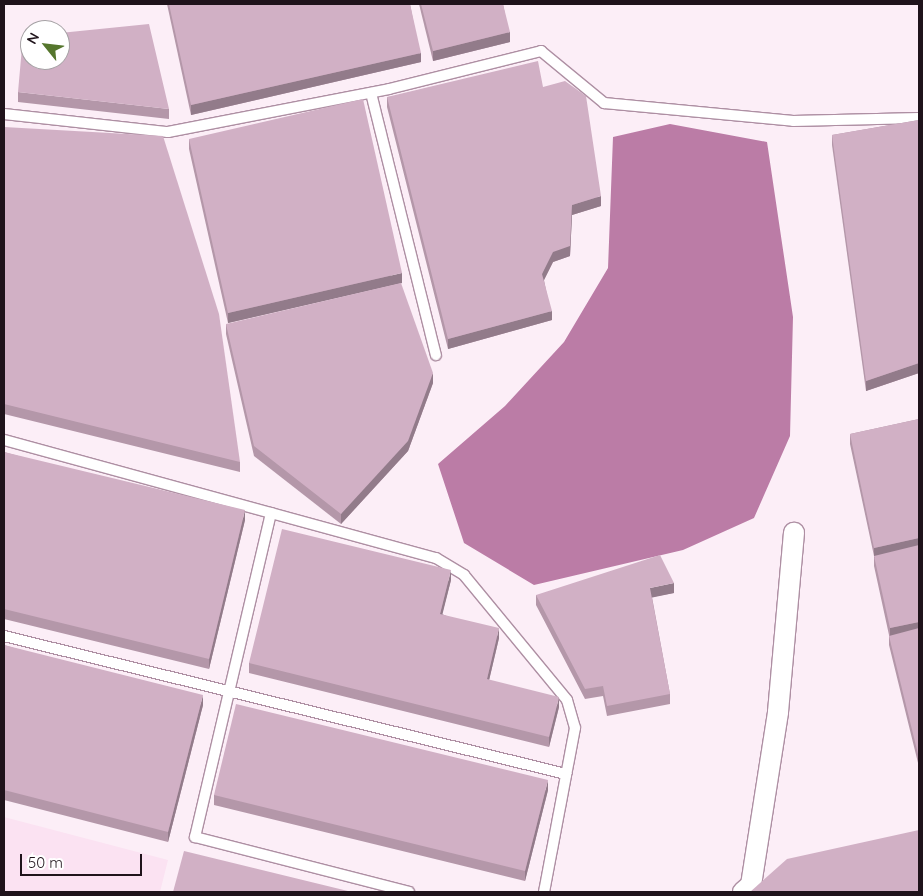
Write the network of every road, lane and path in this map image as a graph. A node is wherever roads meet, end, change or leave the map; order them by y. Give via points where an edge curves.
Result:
1 (370, 93) junction
2 (4, 114) edge
3 (919, 118) edge
4 (436, 355) dead end
5 (4, 440) edge
6 (270, 513) junction
7 (794, 533) dead end
8 (4, 636) edge
9 (228, 692) junction
10 (566, 774) junction
11 (409, 892) edge
12 (544, 892) edge
13 (743, 892) edge

1 - 2 lane via 168,132
1 - 3 lane via 541,51 604,103 792,121
1 - 4 lane
5 - 6 lane
6 - 9 lane
6 - 10 lane via 436,558 464,575 566,700 575,728
7 - 13 street via 778,712 751,885
8 - 9 lane
9 - 10 lane
9 - 11 lane via 195,837
10 - 12 lane

